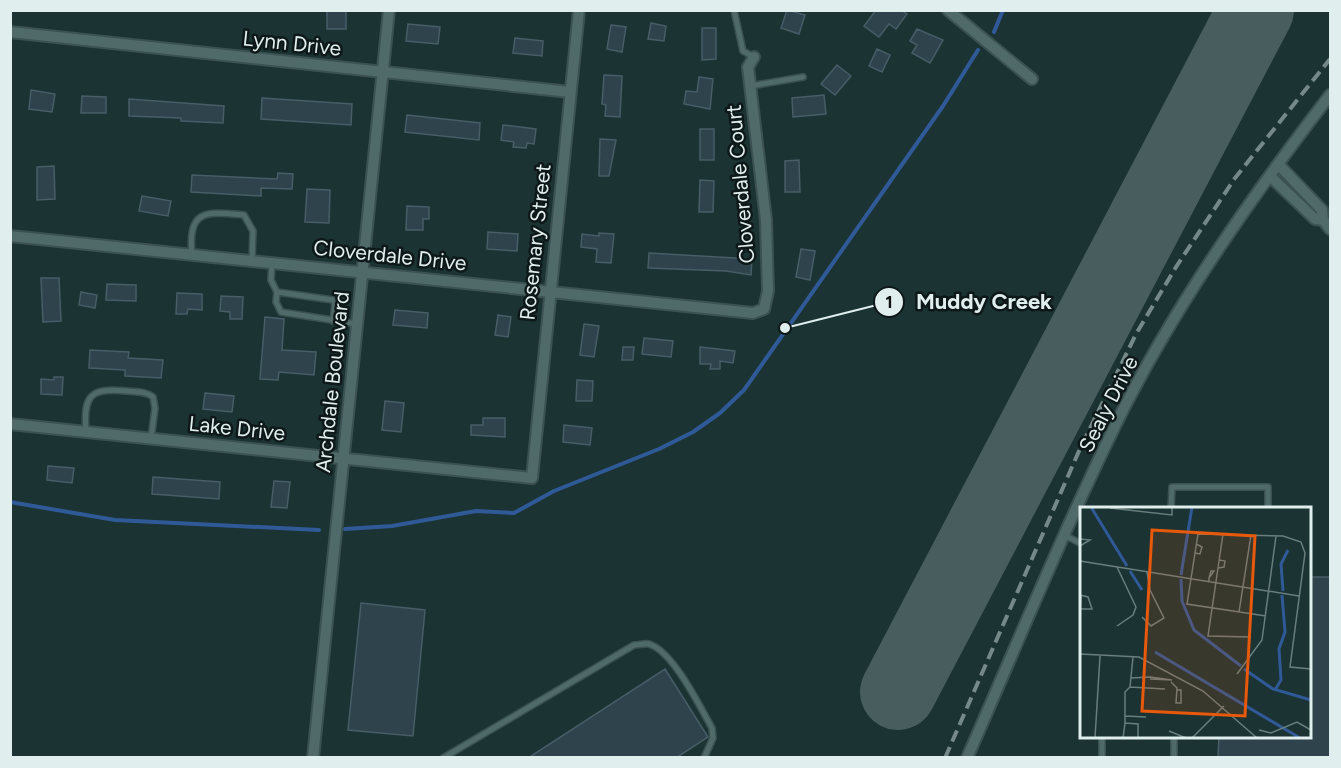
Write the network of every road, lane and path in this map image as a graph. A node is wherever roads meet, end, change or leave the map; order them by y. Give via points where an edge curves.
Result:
1 (389, 10) edge
2 (579, 10) edge
3 (734, 10) edge
4 (948, 10) edge
5 (10, 32) edge
6 (754, 57) joint
7 (383, 72) junction
8 (803, 77) dead end
9 (1032, 79) dead end
10 (750, 86) junction
11 (570, 92) junction
12 (1330, 95) edge
13 (1278, 164) junction
14 (1269, 176) junction
15 (1327, 224) edge
16 (10, 236) edge
17 (192, 254) junction
18 (252, 261) junction
19 (272, 262) junction
20 (363, 272) junction
21 (550, 291) junction
22 (277, 292) junction
23 (764, 309) joint
24 (333, 321) junction
25 (357, 324) junction
26 (10, 424) edge
27 (86, 432) junction
28 (152, 439) junction
29 (343, 458) junction
30 (531, 478) joint
31 (1171, 507) edge
32 (1268, 507) edge
33 (1066, 536) junction
34 (1080, 543) edge
35 (1102, 738) edge
36 (1174, 738) edge
37 (313, 758) edge
38 (442, 758) edge
39 (704, 758) edge
40 (967, 758) edge
41 (1102, 758) edge
42 (1174, 758) edge

1 - 7 street, Archdale Boulevard
2 - 11 street, Rosemary Street
3 - 6 lane via 743,51
4 - 9 street
5 - 7 street, Lynn Drive
6 - 10 street, Cloverdale Court via 748,67
7 - 11 street, Lynn Drive
7 - 20 street, Archdale Boulevard
8 - 10 lane
10 - 23 street, Cloverdale Court via 766,220 768,291
11 - 21 street, Rosemary Street
12 - 13 street, Sealy Drive
13 - 14 street, Sealy Drive
13 - 15 street via 1322,210
14 - 15 street via 1315,219
14 - 33 street, Sealy Drive via 1168,332 1116,425
16 - 17 street, Cloverdale Drive
17 - 18 street, Cloverdale Drive
17 - 18 lane via 192,230 202,215 244,215 254,231
18 - 19 street, Cloverdale Drive
19 - 20 street, Cloverdale Drive
19 - 22 lane via 271,280
20 - 21 street, Cloverdale Drive
20 - 25 street, Archdale Boulevard
21 - 23 street, Cloverdale Drive via 753,314
21 - 30 street, Rosemary Street
22 - 24 lane via 281,312
22 - 24 lane via 329,298 335,304
24 - 25 lane
25 - 29 street, Archdale Boulevard
26 - 27 street, Lake Drive
27 - 28 street, Lake Drive
27 - 28 lane via 88,399 105,388 144,393 153,398
28 - 29 street, Lake Drive
29 - 30 street, Lake Drive
29 - 37 street, Archdale Boulevard
31 - 32 lane via 1172,487 1268,487
33 - 34 lane
33 - 40 street, Sealy Drive
35 - 41 lane
36 - 42 lane
38 - 39 lane via 634,645 648,644 660,650 681,675 712,728 713,738

